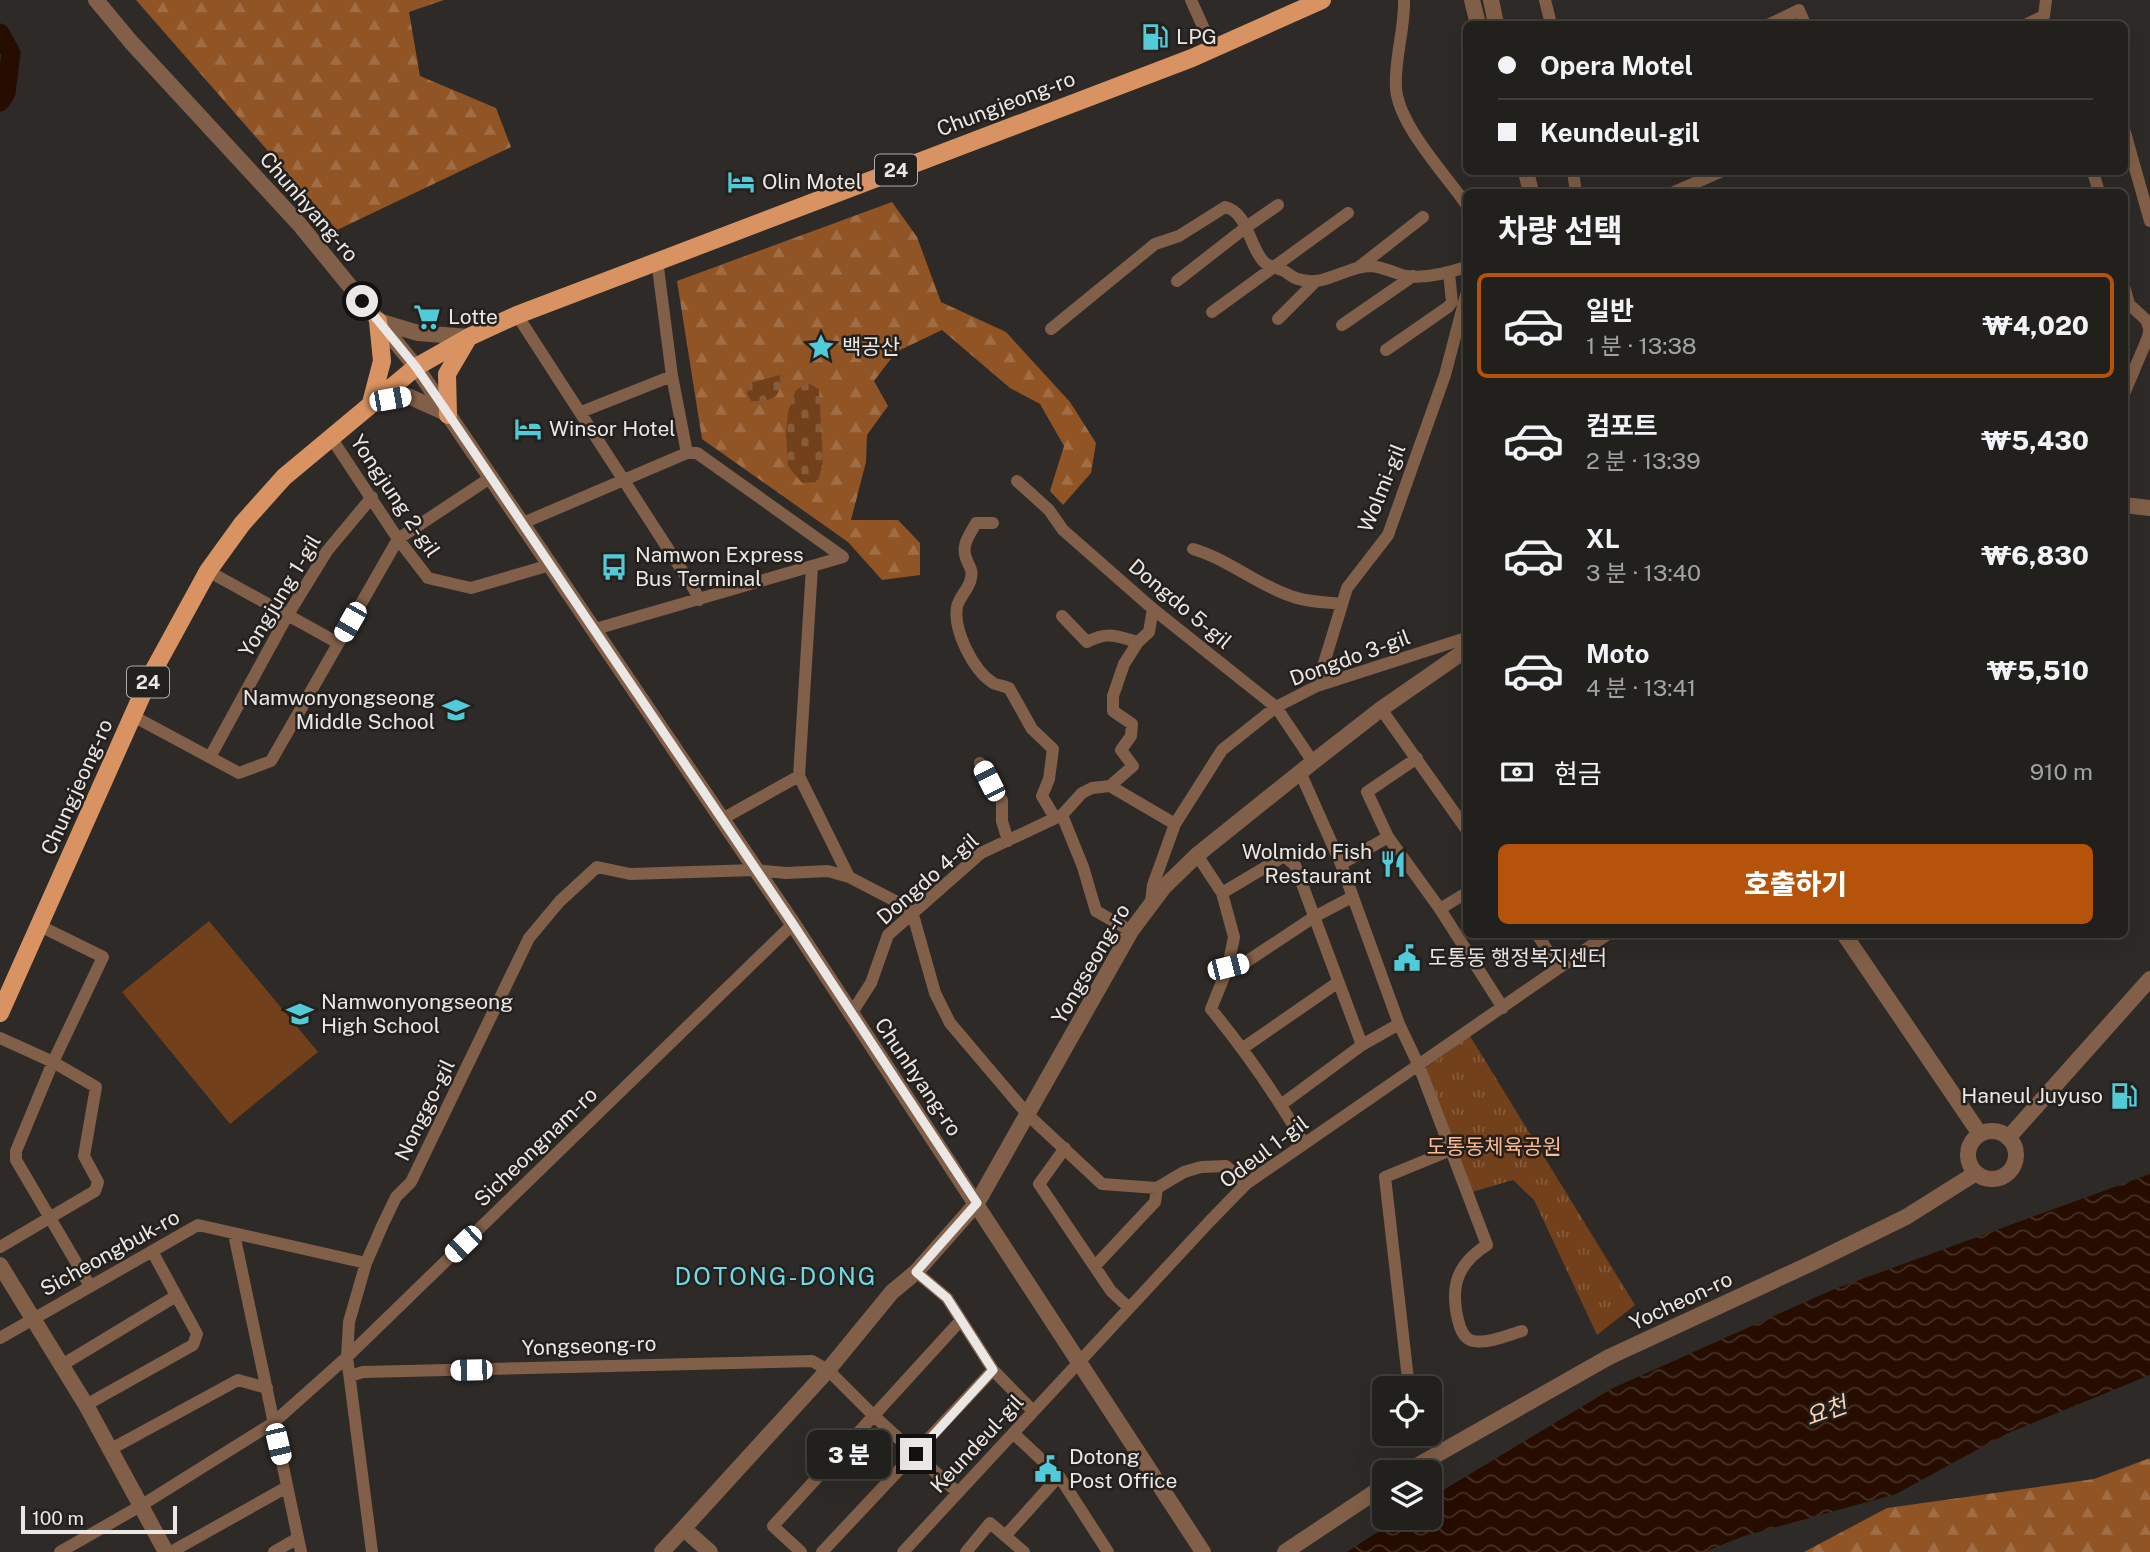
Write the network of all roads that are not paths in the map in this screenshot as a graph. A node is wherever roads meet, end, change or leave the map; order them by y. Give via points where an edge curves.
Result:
1 (96, 0) edge
2 (1191, 0) edge
3 (1322, 0) edge
4 (1404, 0) edge
5 (1472, 0) edge
6 (1491, 0) edge
7 (1499, 0) edge
8 (1545, 0) edge
9 (2046, 0) edge
10 (1477, 21) edge
11 (1496, 21) edge
12 (1497, 21) edge
13 (1550, 21) edge
14 (1776, 21) edge
15 (1804, 21) edge
16 (2032, 21) edge
17 (1213, 50) junction
18 (2128, 143) edge
19 (1713, 175) edge
20 (1681, 189) edge
21 (1463, 200) edge
22 (1278, 205) dead end
23 (1348, 213) dead end
24 (1423, 217) dead end
25 (2150, 221) edge
26 (1245, 228) junction
27 (657, 260) junction
28 (1274, 267) junction
29 (1359, 267) junction
30 (1463, 268) edge
31 (1449, 273) junction
32 (1413, 276) junction
33 (1177, 281) dead end
34 (1316, 281) junction
35 (2128, 300) edge
36 (1463, 306) edge
37 (1212, 312) dead end
38 (517, 315) junction
39 (1278, 319) dead end
40 (378, 321) junction
41 (1342, 325) dead end
42 (2149, 327) edge
43 (1051, 329) dead end
44 (468, 337) junction
45 (1386, 350) dead end
46 (416, 367) junction
47 (672, 376) junction
48 (2128, 384) edge
49 (371, 402) junction
50 (581, 412) junction
51 (449, 415) junction
52 (330, 436) junction
53 (687, 453) junction
54 (490, 478) junction
55 (622, 479) junction
56 (1017, 481) dead end
57 (372, 497) junction
58 (2128, 505) edge
59 (2150, 508) edge
60 (523, 523) junction
61 (993, 523) dead end
62 (398, 539) junction
63 (1193, 549) dead end
64 (551, 565) junction
65 (812, 567) junction
66 (208, 570) junction
67 (699, 600) junction
68 (1342, 604) junction
69 (1153, 608) junction
70 (287, 616) junction
71 (1062, 617) dead end
72 (592, 630) junction
73 (1463, 639) edge
74 (1138, 642) junction
75 (338, 643) junction
76 (1463, 652) edge
77 (1317, 686) junction
78 (1276, 707) junction
79 (1381, 709) junction
80 (133, 716) junction
81 (210, 757) junction
82 (1417, 758) junction
83 (1313, 762) junction
84 (980, 763) dead end
85 (1300, 772) junction
86 (799, 776) junction
87 (1110, 786) junction
88 (1059, 816) junction
89 (722, 819) junction
90 (1175, 824) junction
91 (1463, 825) edge
92 (1388, 837) junction
93 (1008, 841) junction
94 (1197, 855) junction
95 (1341, 864) junction
96 (755, 870) junction
97 (849, 877) junction
98 (1222, 893) junction
99 (1463, 895) edge
100 (1352, 897) junction
101 (1151, 902) junction
102 (1440, 909) junction
103 (912, 915) junction
104 (1314, 917) junction
105 (793, 924) junction
106 (40, 926) junction
107 (1131, 931) junction
108 (1540, 938) edge
109 (1602, 938) edge
110 (1847, 938) edge
111 (1228, 967) junction
112 (1558, 967) junction
113 (2150, 979) edge
114 (1337, 984) junction
115 (1503, 1008) junction
116 (0, 1013) edge
117 (851, 1014) junction
118 (1399, 1024) junction
119 (0, 1038) edge
120 (1362, 1045) junction
121 (1243, 1048) junction
122 (53, 1062) junction
123 (1419, 1066) junction
124 (1282, 1104) junction
125 (1028, 1115) junction
126 (1980, 1134) junction
127 (2008, 1138) junction
128 (1304, 1144) junction
129 (1065, 1148) junction
130 (1451, 1150) junction
131 (1976, 1173) junction
132 (1246, 1184) junction
133 (1157, 1188) junction
134 (977, 1203) junction
135 (50, 1216) junction
136 (234, 1234) junction
137 (0, 1247) edge
138 (152, 1251) junction
139 (366, 1263) junction
140 (0, 1265) edge
141 (1095, 1266) junction
142 (916, 1272) junction
143 (90, 1286) junction
144 (176, 1296) junction
145 (1129, 1308) junction
146 (32, 1319) junction
147 (961, 1320) junction
148 (1522, 1331) dead end
149 (0, 1338) edge
150 (347, 1357) junction
151 (1080, 1362) junction
152 (62, 1366) junction
153 (828, 1370) junction
154 (993, 1370) junction
155 (349, 1376) junction
156 (1408, 1376) edge
157 (267, 1388) junction
158 (86, 1405) junction
159 (1033, 1411) junction
160 (873, 1415) junction
161 (273, 1423) junction
162 (1013, 1433) junction
163 (111, 1449) junction
164 (916, 1454) junction
165 (1427, 1460) edge
166 (1059, 1476) junction
167 (287, 1487) junction
168 (957, 1492) junction
169 (1372, 1494) edge
170 (142, 1505) junction
171 (684, 1529) junction
172 (1006, 1535) junction
173 (298, 1538) junction
174 (60, 1552) edge
175 (169, 1552) edge
176 (274, 1552) edge
177 (301, 1552) edge
178 (372, 1552) edge
179 (663, 1552) edge
180 (710, 1552) edge
181 (801, 1552) edge
182 (822, 1552) edge
183 (903, 1552) edge
184 (966, 1552) edge
185 (1024, 1552) edge
186 (1108, 1552) edge
187 (1203, 1552) edge
188 (1285, 1552) edge

1 - 40 street, Chunhyang-ro via 299,224
2 - 17 street
3 - 17 main road, Chungjeong-ro / 24
4 - 21 street via 1396,87 1400,107
5 - 10 street
6 - 11 street
7 - 12 street
8 - 13 street
9 - 16 street via 2043,16
14 - 15 street via 1799,10
17 - 27 main road, Chungjeong-ro / 24
18 - 25 street
19 - 20 street
22 - 26 street
23 - 28 street
24 - 29 street
26 - 28 street via 1266,264
26 - 33 street
26 - 43 street via 1234,211 1225,207 1179,236 1155,244
27 - 38 main road, Chungjeong-ro / 24
27 - 47 street
28 - 34 street via 1297,279
28 - 37 street
29 - 32 street
29 - 34 street
30 - 31 street
31 - 32 street
31 - 45 street via 1452,302 1448,307
32 - 41 street
34 - 39 street
35 - 42 street
36 - 68 street, Wolmi-gil via 1388,535 1347,588
38 - 44 main road, Chungjeong-ro / 24
38 - 50 street
40 - 44 street via 418,332
40 - 46 street, Chunhyang-ro
40 - 49 main road via 382,361
42 - 48 street
44 - 46 main road, Chungjeong-ro / 24
44 - 51 main road via 447,374
46 - 49 main road, Chungjeong-ro / 24
46 - 51 street, Chunhyang-ro
47 - 50 street
47 - 53 street
49 - 51 street via 408,396
49 - 52 main road, Chungjeong-ro / 24
50 - 55 street
51 - 54 street, Chunhyang-ro
52 - 57 street, Yongjung 2-gil
52 - 66 main road, Chungjeong-ro / 24 via 284,477
53 - 55 street
53 - 65 street via 697,453 844,557
54 - 60 street, Chunhyang-ro
54 - 62 street
55 - 60 street
55 - 67 street
56 - 69 street, Dongdo 5-gil via 1063,530
57 - 62 street, Yongjung 2-gil
57 - 70 street, Yongjung 1-gil via 327,551
58 - 59 street
60 - 64 street, Chunhyang-ro
61 - 88 street via 976,523 964,545 971,580 955,618 961,640 980,670 993,683 1009,688 1032,729 1053,749 1042,796
62 - 64 street, Yongjung 2-gil via 428,578 471,589
62 - 75 street
63 - 68 street via 1286,595
64 - 72 street, Chunhyang-ro
65 - 67 street
65 - 86 street
66 - 70 street
66 - 80 main road, Chungjeong-ro / 24
67 - 72 street
68 - 77 street, Wolmi-gil
69 - 74 street via 1149,632
69 - 78 street, Dongdo 5-gil
70 - 75 street
70 - 81 street, Yongjung 1-gil
71 - 74 street via 1087,642 1102,634
72 - 89 street, Chunhyang-ro
73 - 77 street, Dongdo 3-gil
74 - 87 street via 1113,696 1113,711 1132,724 1131,736 1121,750 1133,766
75 - 81 street via 271,761 239,773
76 - 79 street, Yongseong-ro
77 - 78 street, Dongdo 3-gil
78 - 83 street, Dongdo 5-gil
78 - 90 street, Dongdo 3-gil via 1222,750
79 - 82 street
79 - 83 street, Yongseong-ro
80 - 81 street
80 - 106 main road, Chungjeong-ro / 24
82 - 91 street
82 - 92 street via 1367,792
83 - 85 street, Yongseong-ro
84 - 93 street via 1002,800
85 - 94 street, Yongseong-ro
85 - 95 street
86 - 89 street
86 - 97 street
87 - 88 street, Dongdo 4-gil via 1082,793
87 - 90 street
88 - 93 street, Dongdo 4-gil
88 - 107 street via 1083,867 1096,911
89 - 96 street, Chunhyang-ro
90 - 101 street, Dongdo 3-gil
92 - 95 street
92 - 102 street
93 - 103 street, Dongdo 4-gil via 981,853
94 - 98 street
94 - 101 street, Yongseong-ro
95 - 100 street
96 - 97 street via 828,871
96 - 105 street, Chunhyang-ro
96 - 139 street, Nonggo-gil via 630,874 597,867 559,901 529,938 411,1182 396,1197
97 - 103 street via 905,906
98 - 104 street via 1284,856 1295,865
98 - 111 street via 1234,937
99 - 102 street
100 - 104 street
100 - 118 street
101 - 107 street, Yongseong-ro
102 - 115 street
103 - 117 street, Dongdo 4-gil via 888,935 871,983
103 - 125 street via 935,993 950,1023
104 - 111 street via 1243,964
104 - 114 street
105 - 117 street, Chunhyang-ro
105 - 150 street, Sicheongnam-ro
106 - 116 main road, Chungjeong-ro / 24
106 - 122 street via 103,957
107 - 125 street, Yongseong-ro
108 - 112 street
109 - 112 street, Odeul 1-gil
110 - 126 street
111 - 121 street via 1211,1009
112 - 115 street, Odeul 1-gil
113 - 127 street
114 - 120 street
114 - 121 street
115 - 123 street, Odeul 1-gil
117 - 134 street, Chunhyang-ro
118 - 120 street
118 - 123 street
119 - 122 street
120 - 124 street
121 - 124 street
122 - 135 street via 16,1151 16,1160
122 - 135 street via 96,1087 84,1156 98,1182 94,1191
123 - 128 street, Odeul 1-gil
123 - 130 street
124 - 128 street
125 - 129 street
125 - 134 street, Yongseong-ro
126 - 127 street via 1995,1132
126 - 131 street via 1968,1153
127 - 131 street via 2016,1153 2012,1169 1991,1180
128 - 132 street, Odeul 1-gil
129 - 133 street via 1102,1184
129 - 141 street via 1040,1185
130 - 148 street via 1487,1245 1471,1256 1455,1287 1459,1326 1465,1337 1474,1341
130 - 156 street via 1385,1177
131 - 165 street, Yocheon-ro via 1906,1217 1609,1357
132 - 133 street via 1226,1166 1201,1167
132 - 145 street, Odeul 1-gil
133 - 141 street via 1155,1202
134 - 142 street, Yongseong-ro
134 - 151 street, Chunhyang-ro
135 - 137 street
135 - 143 street
136 - 138 street, Sicheongbuk-ro via 198,1225
136 - 139 street, Sicheongbuk-ro
136 - 157 street
138 - 143 street, Sicheongbuk-ro
138 - 144 street
139 - 150 street, Nonggo-gil via 349,1322
140 - 146 street
141 - 145 street
142 - 147 street via 947,1298
142 - 153 street, Yongseong-ro via 892,1292
143 - 146 street, Sicheongbuk-ro
144 - 152 street
144 - 158 street via 197,1334 194,1345
145 - 151 street, Odeul 1-gil
146 - 149 street, Sicheongbuk-ro
146 - 152 street
147 - 154 street
147 - 160 street
150 - 155 street, Nonggo-gil
150 - 161 street, Sicheongnam-ro
151 - 159 street, Keundeul-gil
151 - 187 street, Chunhyang-ro
152 - 158 street
153 - 155 street, Yongseong-ro via 812,1361 363,1372
153 - 160 street
153 - 171 street, Yongseong-ro
154 - 159 street
154 - 164 street, Keundeul-gil
155 - 178 street, Nonggo-gil
157 - 161 street
157 - 163 street via 238,1380
158 - 163 street
159 - 162 street, Keundeul-gil
160 - 164 street
160 - 181 street via 773,1526
161 - 167 street
161 - 170 street, Sicheongnam-ro
162 - 166 street
162 - 168 street, Keundeul-gil
163 - 170 street
164 - 168 street
164 - 182 street, Keundeul-gil
166 - 172 street
166 - 186 street
167 - 173 street
167 - 175 street
168 - 183 street, Keundeul-gil
169 - 188 street
170 - 174 street, Sicheongnam-ro
170 - 175 street
171 - 179 street, Yongseong-ro
171 - 180 street
172 - 184 street via 990,1523
172 - 185 street
173 - 176 street
173 - 177 street

